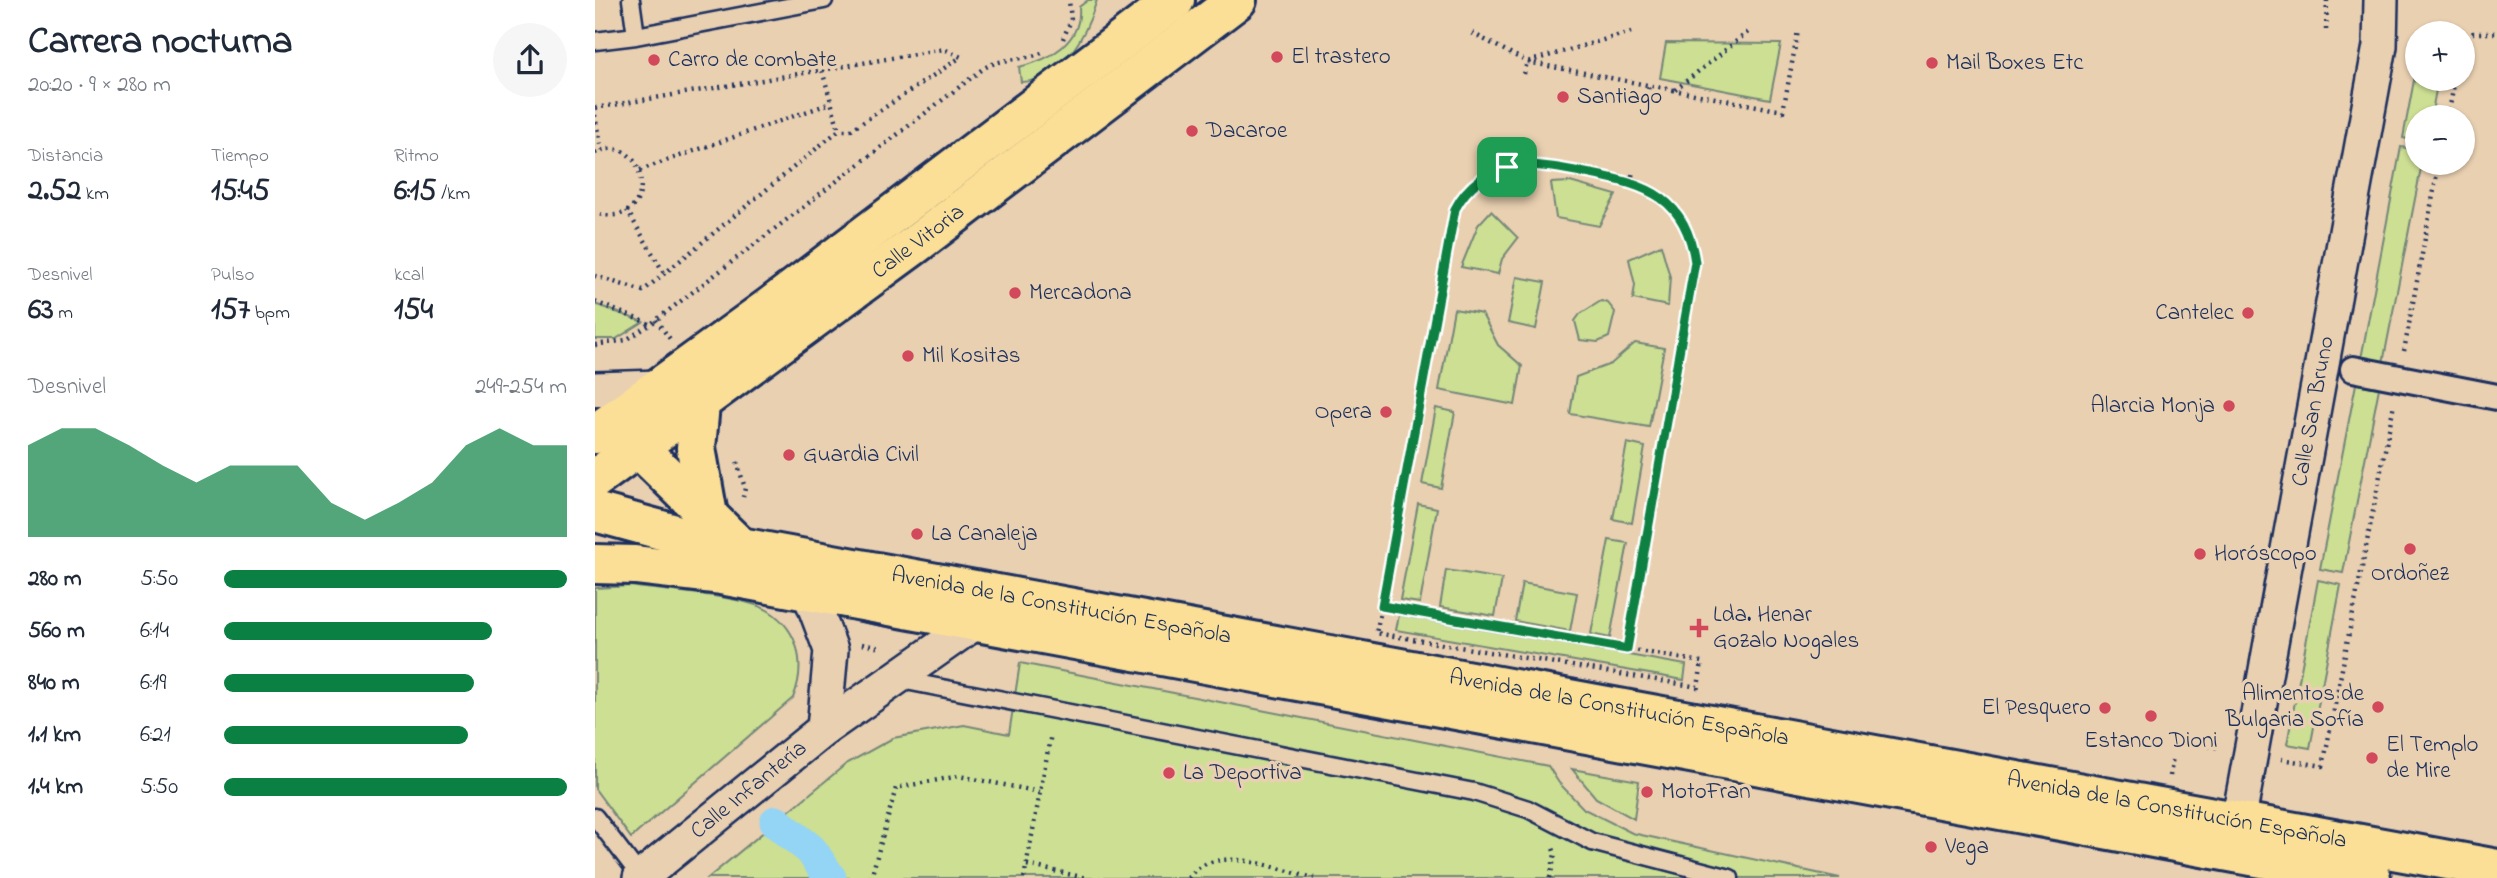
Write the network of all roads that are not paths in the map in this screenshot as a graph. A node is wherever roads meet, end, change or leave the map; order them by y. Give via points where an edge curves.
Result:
1 (631, 0) edge
2 (824, 0) edge
3 (1175, 0) edge
4 (2381, 0) edge
5 (1242, 1) edge
6 (636, 36) junction
7 (595, 41) edge
8 (2353, 369) dead end
9 (2497, 397) edge
10 (700, 404) junction
11 (599, 412) edge
12 (638, 449) junction
13 (595, 479) edge
14 (595, 512) edge
15 (708, 515) junction
16 (595, 539) edge
17 (740, 547) junction
18 (595, 565) edge
19 (704, 573) junction
20 (809, 592) junction
21 (976, 622) junction
22 (895, 679) junction
23 (824, 729) junction
24 (595, 817) edge
25 (2235, 837) junction
26 (2497, 869) edge
27 (641, 877) edge
28 (1730, 878) edge
29 (2371, 878) edge

1 - 6 lane
2 - 6 lane
3 - 11 highway, Calle Vitoria via 660,387
4 - 25 street, Calle San Bruno via 2380,46
5 - 10 highway, Calle Vitoria
6 - 7 lane
8 - 9 street
10 - 12 highway, Calle Vitoria
10 - 15 highway via 696,448
11 - 12 highway
12 - 13 highway, Calle Vitoria
12 - 15 highway
14 - 17 highway, Avenida de la Constitución Española
15 - 17 highway
16 - 19 highway
17 - 25 highway, Avenida de la Constitución Española
18 - 19 highway
19 - 20 highway, Avenida de la Constitución Española
20 - 21 highway, Avenida de la Constitución Española
20 - 23 street, Calle Infantería via 831,650
21 - 22 street, Calle Infantería
21 - 25 highway, Avenida de la Constitución Española
22 - 23 street, Calle Infantería
22 - 28 lane via 1474,792 1528,809 1592,842
23 - 27 street, Calle Infantería
24 - 27 lane
25 - 26 highway, Avenida de la Constitución Española
25 - 29 highway, Avenida de la Constitución Española

